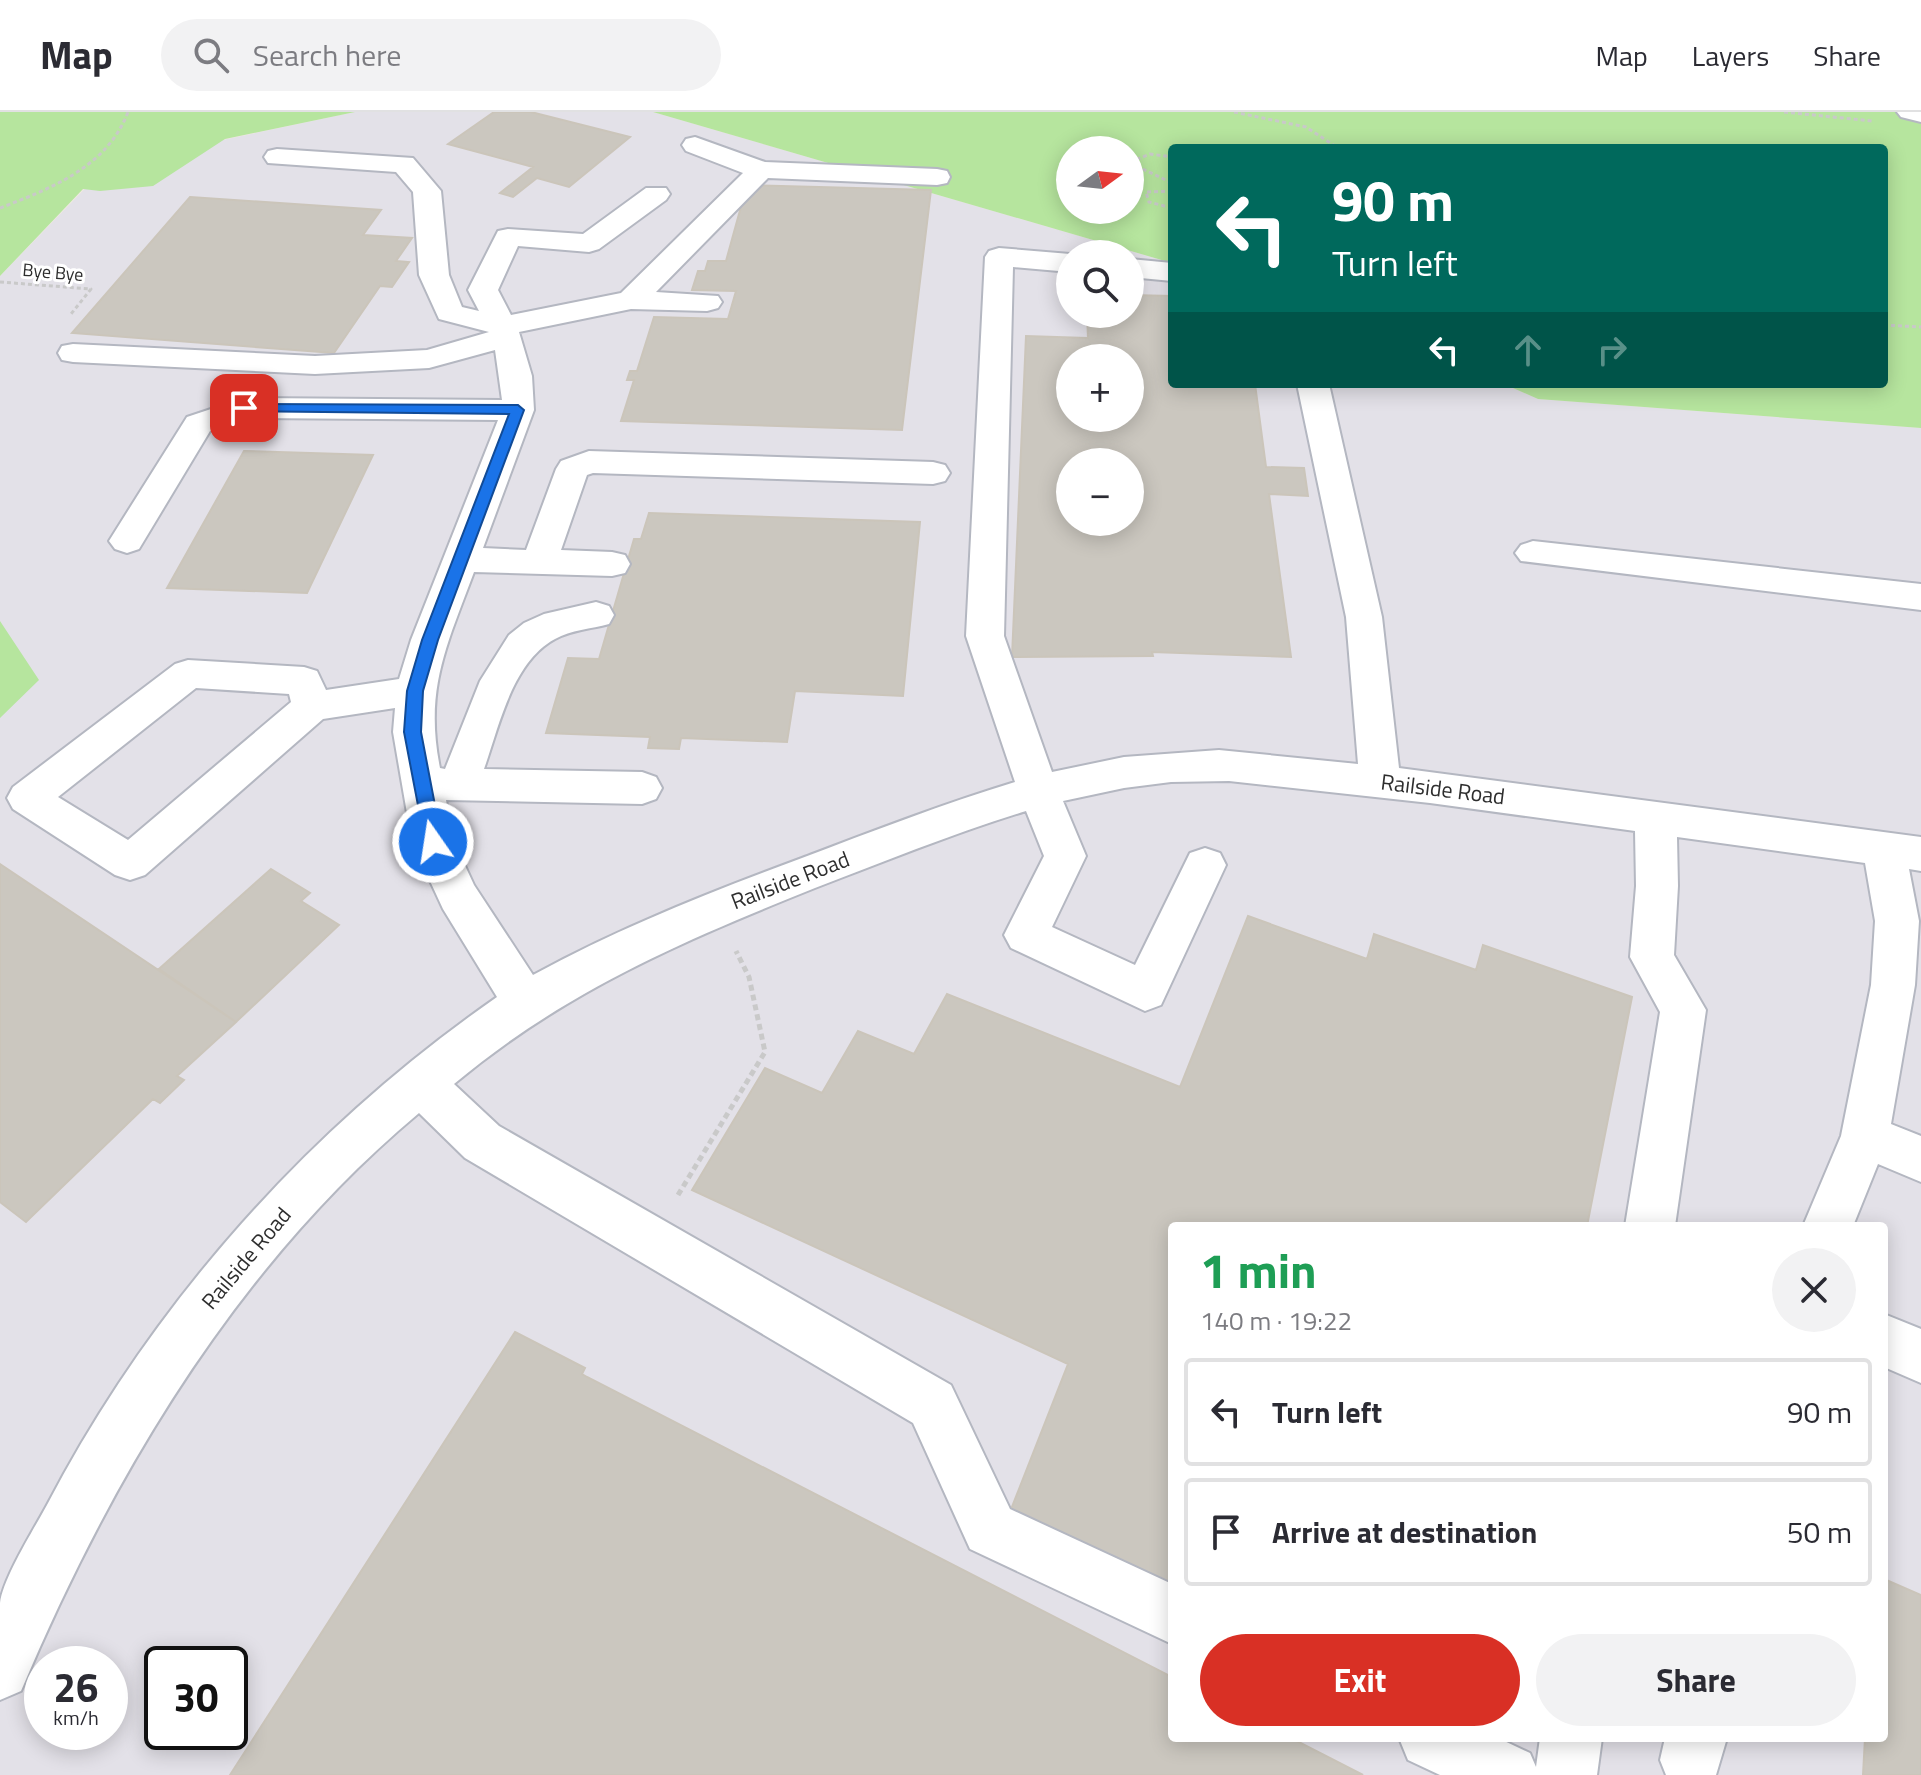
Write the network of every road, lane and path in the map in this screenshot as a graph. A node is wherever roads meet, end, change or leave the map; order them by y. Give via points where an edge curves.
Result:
1 (128, 112) edge
2 (1234, 112) edge
3 (1784, 112) edge
4 (1910, 112) edge
5 (1800, 113) edge
6 (1921, 114) edge
7 (1873, 121) dead end
8 (1332, 144) edge
9 (695, 145) dead end
10 (1144, 156) edge
11 (1168, 156) edge
12 (277, 157) dead end
13 (761, 170) junction
14 (1144, 172) edge
15 (937, 177) dead end
16 (1168, 181) edge
17 (1168, 189) edge
18 (656, 194) dead end
19 (1168, 207) edge
20 (0, 208) edge
21 (1056, 262) edge
22 (1144, 269) edge
23 (1168, 272) edge
24 (0, 282) edge
25 (631, 300) junction
26 (707, 302) dead end
27 (1888, 325) edge
28 (1921, 327) edge
29 (504, 332) junction
30 (73, 353) joint
31 (1314, 388) edge
32 (518, 410) junction
33 (933, 473) dead end
34 (127, 541) dead end
35 (1533, 553) dead end
36 (462, 560) junction
37 (539, 562) junction
38 (612, 564) dead end
39 (1921, 597) edge
40 (596, 615) dead end
41 (415, 691) junction
42 (312, 706) junction
43 (1380, 781) junction
44 (439, 784) junction
45 (642, 788) dead end
46 (1039, 792) junction
47 (1656, 817) junction
48 (1902, 852) edge
49 (1205, 865) dead end
50 (715, 909) junction
51 (1907, 989) edge
52 (526, 1003) junction
53 (420, 1082) junction
54 (1865, 1136) junction
55 (1921, 1159) edge
56 (1651, 1222) edge
57 (1830, 1222) edge
58 (650, 1240) junction
59 (1888, 1342) edge
60 (1921, 1356) edge
61 (12, 1604) edge
62 (1168, 1613) edge
63 (0, 1670) edge
64 (1438, 1742) edge
65 (1570, 1742) edge
66 (1508, 1775) edge
67 (1566, 1775) edge

1 - 20 path via 110,144 82,171
2 - 8 path via 1306,127
3 - 5 path
4 - 6 street
5 - 7 path
9 - 13 street
10 - 11 path
12 - 29 street via 404,164 427,191 434,275 450,313
13 - 15 street
13 - 25 street
14 - 16 path
17 - 19 path via 1146,192 1149,202
18 - 29 street via 589,243 497,229 483,290
21 - 46 street via 999,257 985,636
22 - 23 street
24 - 30 path, Bye Bye via 91,289 43,351
25 - 26 street
25 - 29 street
27 - 28 path
29 - 30 street via 429,359 315,365
29 - 32 street via 517,368
31 - 43 street via 1364,617
32 - 34 street via 244,408 198,424
32 - 36 street
33 - 37 street via 589,462 573,469
35 - 39 street
36 - 37 street
36 - 41 street
37 - 38 street
40 - 44 street via 539,630 515,652 492,700
41 - 42 street
41 - 44 street via 413,732
42 - 42 street via 130,863 27,798 188,674 304,681
43 - 46 street, Railside Road via 1220,764 1126,770
43 - 47 street, Railside Road
44 - 45 street
44 - 52 street via 433,842 458,896
46 - 49 street via 1065,856 1026,935 1145,991
46 - 50 street, Railside Road via 904,836
47 - 48 street, Railside Road
47 - 56 street via 1652,957 1683,1010
48 - 51 street via 1897,921
50 - 52 street, Railside Road via 612,953
50 - 58 path via 749,977 765,1052
51 - 54 street
52 - 53 street, Railside Road
53 - 58 street via 482,1142
53 - 61 street, Railside Road via 308,1183 213,1294
54 - 55 street
54 - 57 street
58 - 62 street via 932,1404 990,1529
59 - 60 street
61 - 63 street, Railside Road
64 - 66 street
65 - 67 street

